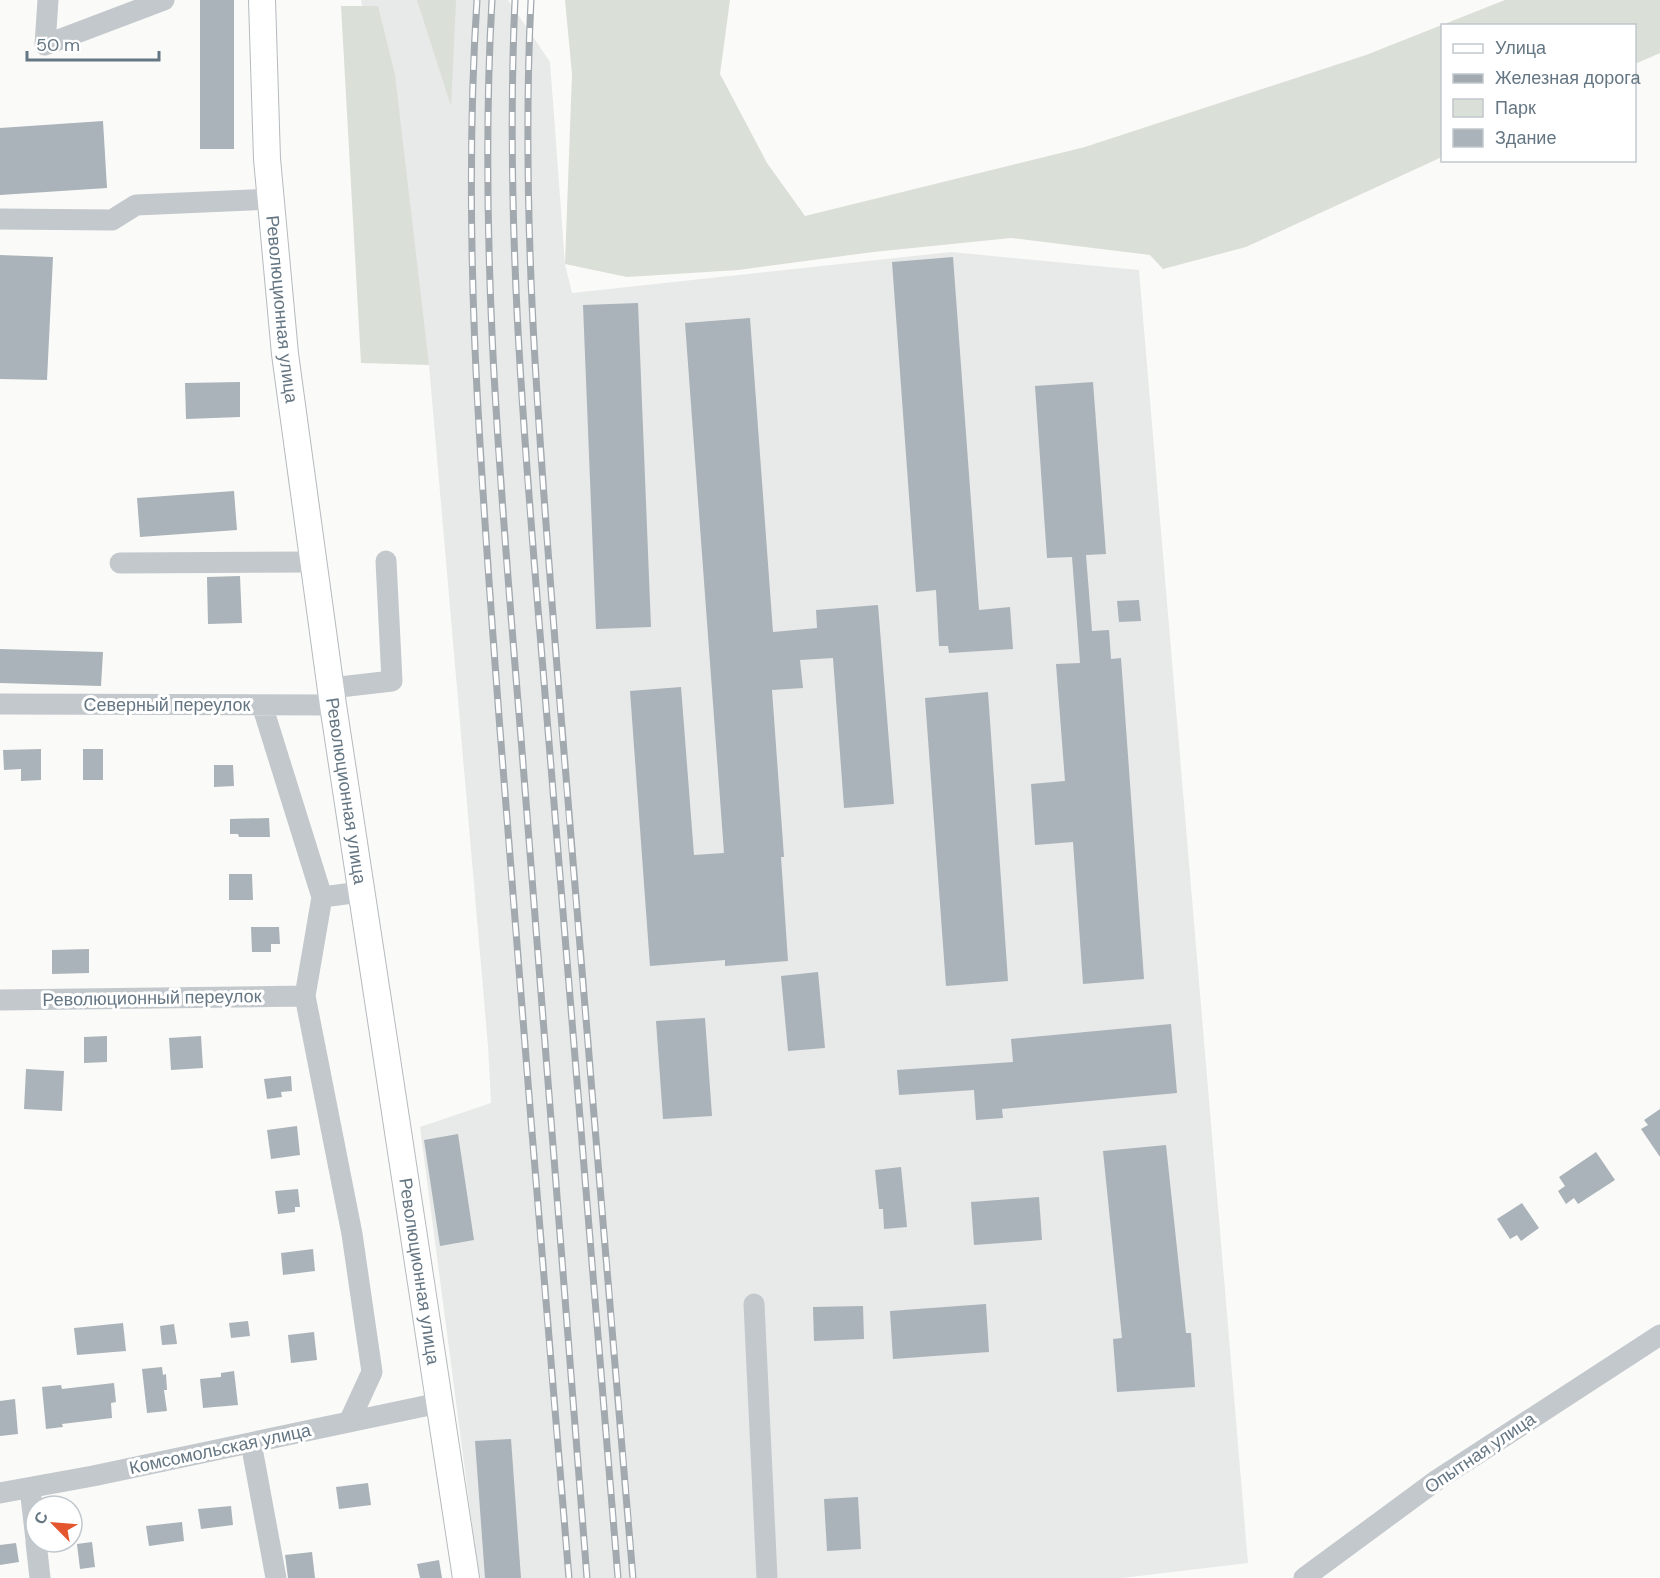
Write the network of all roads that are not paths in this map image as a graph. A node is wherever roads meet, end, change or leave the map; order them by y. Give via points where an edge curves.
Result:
1 (48, 0) edge
2 (164, 0) edge
3 (262, 0) edge
4 (271, 199) junction
5 (0, 219) edge
6 (386, 561) dead end
7 (314, 562) junction
8 (120, 563) dead end
9 (332, 697) junction
10 (0, 704) edge
11 (262, 705) junction
12 (362, 892) junction
13 (322, 897) junction
14 (304, 996) junction
15 (0, 1000) edge
16 (754, 1304) dead end
17 (1660, 1335) edge
18 (439, 1403) junction
19 (349, 1422) junction
20 (251, 1443) junction
21 (30, 1488) junction
22 (0, 1493) edge
23 (31, 1494) edge
24 (37, 1554) edge
25 (40, 1578) edge
26 (276, 1578) edge
27 (466, 1578) edge
28 (767, 1578) edge
29 (1304, 1578) edge

1 - 2 street via 45,45
3 - 4 main road, Революционная улица
4 - 5 street via 136,206 112,220
4 - 7 main road, Революционная улица via 285,354
6 - 9 street, Северный переулок via 392,681
7 - 8 street
7 - 9 main road, Революционная улица
9 - 11 street, Северный переулок
9 - 12 main road, Революционная улица
10 - 11 street, Северный переулок
11 - 13 street
12 - 13 street
12 - 18 main road, Революционная улица
13 - 14 street
14 - 15 street, Революционный переулок
14 - 19 street via 352,1234 372,1372
16 - 28 street
17 - 29 street, Опытная улица via 1437,1480
18 - 19 street, Комсомольская улица
18 - 27 main road, Революционная улица
19 - 20 street, Комсомольская улица
20 - 21 street, Комсомольская улица
20 - 26 street
21 - 22 street, Комсомольская улица
21 - 23 street
24 - 25 street

